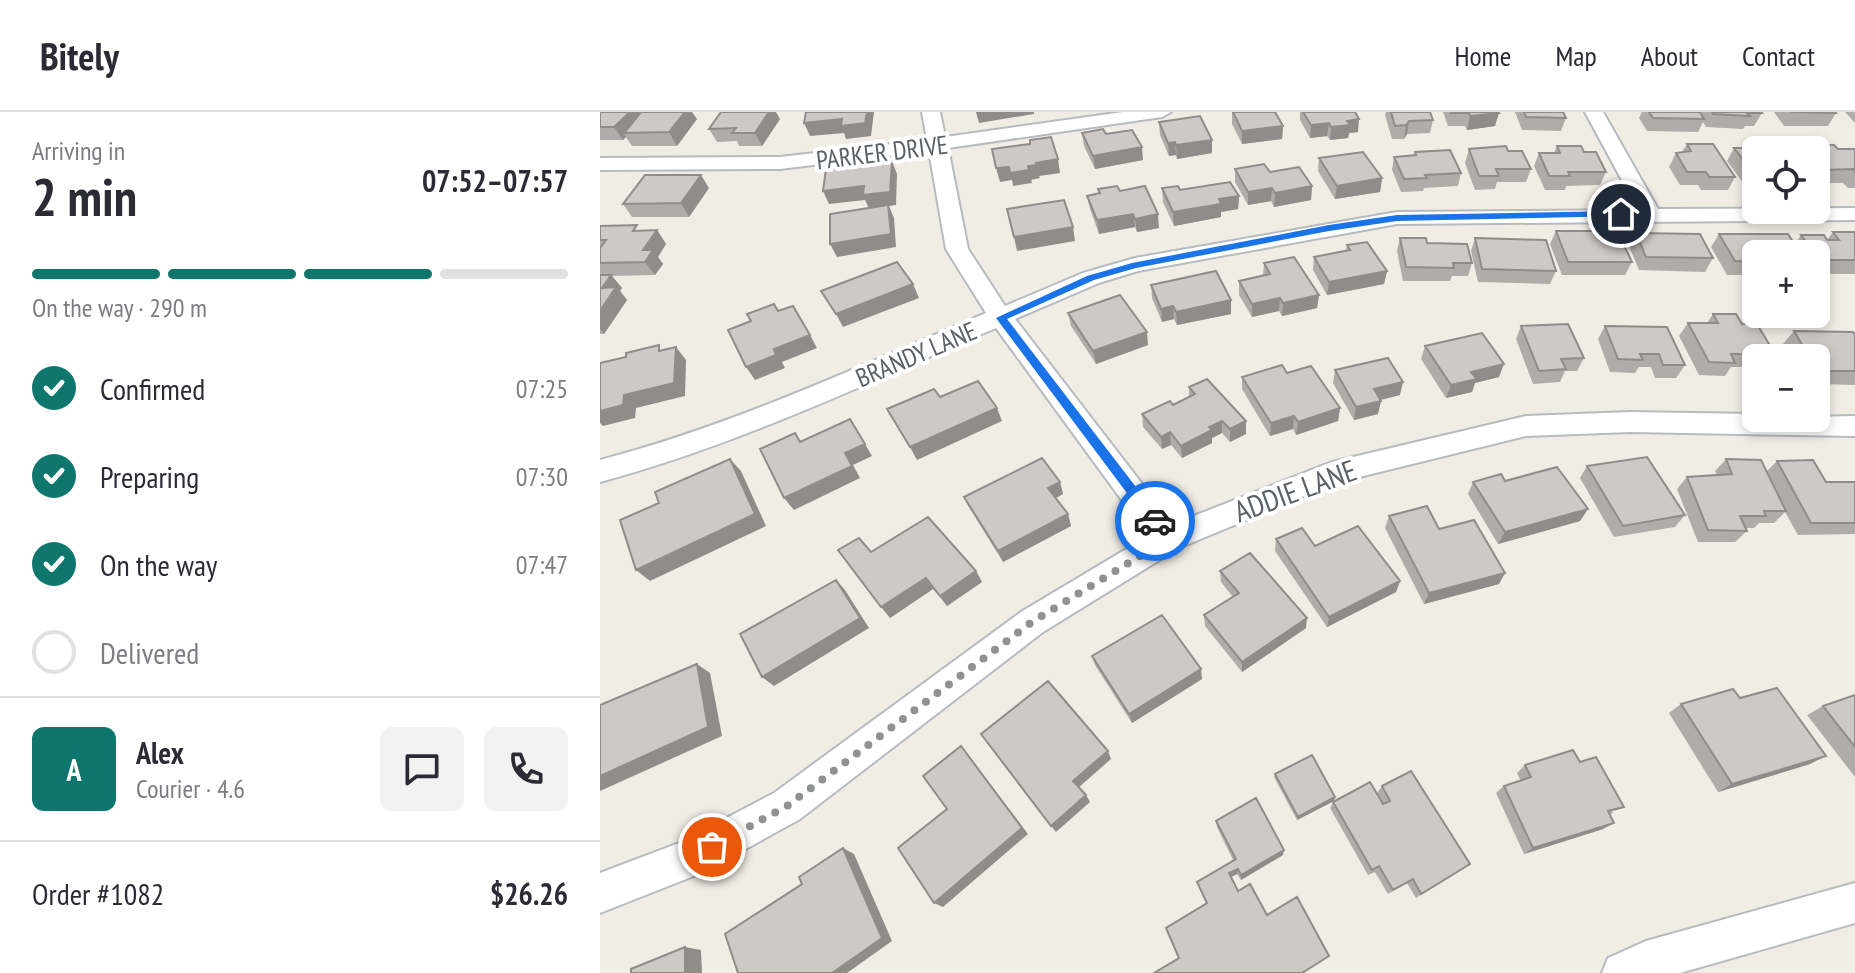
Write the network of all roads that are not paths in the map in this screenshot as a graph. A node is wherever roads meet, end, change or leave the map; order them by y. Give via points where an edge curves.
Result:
1 (931, 112) edge
2 (1162, 112) edge
3 (1594, 112) edge
4 (939, 146) junction
5 (608, 164) edge
6 (600, 184) edge
7 (1650, 213) junction
8 (1855, 214) edge
9 (1001, 318) junction
10 (1855, 426) edge
11 (600, 471) edge
12 (1168, 539) junction
13 (600, 893) edge
14 (1855, 903) edge
15 (1623, 973) edge

1 - 4 street
2 - 4 street, PARKER DRIVE
3 - 7 street
4 - 5 street, PARKER DRIVE via 780,163
4 - 9 street via 957,249
5 - 6 street
7 - 8 street, BRANDY LANE
7 - 9 street, BRANDY LANE via 1397,218 1329,228 1135,265 1091,278
9 - 11 street, BRANDY LANE via 731,431
9 - 12 street
10 - 12 street, ADDIE LANE via 1526,426 1332,473
12 - 13 street, ADDIE LANE via 1032,622 787,806 690,858
14 - 15 street

